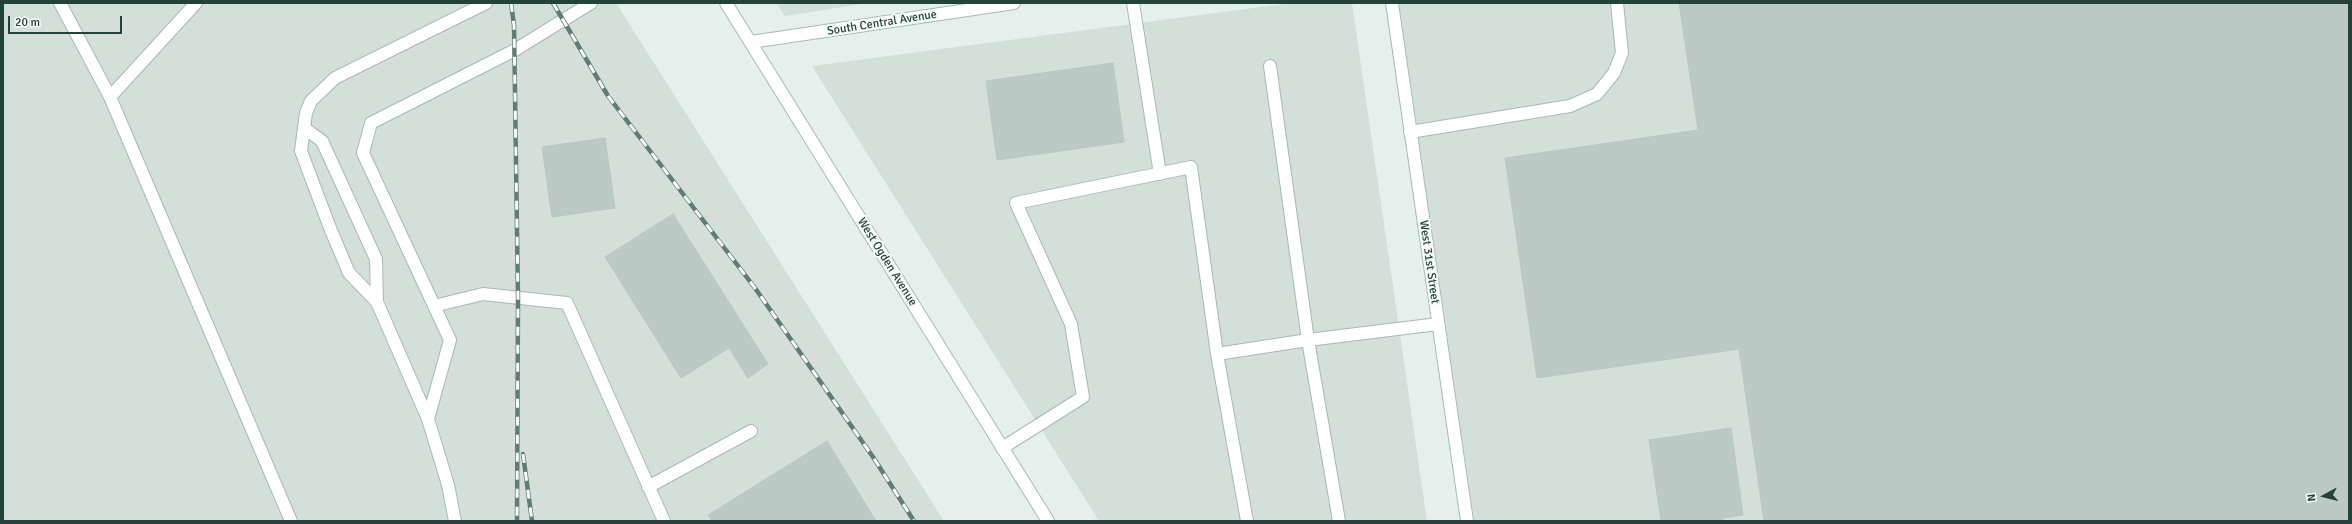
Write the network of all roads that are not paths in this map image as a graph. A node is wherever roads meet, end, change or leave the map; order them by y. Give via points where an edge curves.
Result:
1 (60, 3) edge
2 (196, 3) edge
3 (486, 3) edge
4 (591, 3) edge
5 (726, 3) edge
6 (1014, 3) edge
7 (1133, 3) edge
8 (1392, 3) edge
9 (1618, 3) edge
10 (751, 42) junction
11 (1270, 66) dead end
12 (110, 97) junction
13 (304, 128) junction
14 (1410, 132) junction
15 (1160, 174) junction
16 (377, 302) junction
17 (434, 306) junction
18 (1438, 324) junction
19 (1308, 340) junction
20 (1217, 354) junction
21 (428, 419) junction
22 (751, 431) dead end
23 (1002, 448) junction
24 (648, 487) junction
25 (291, 521) edge
26 (455, 521) edge
27 (664, 521) edge
28 (1048, 521) edge
29 (1247, 521) edge
30 (1339, 521) edge
31 (1467, 521) edge

1 - 12 main road
2 - 12 main road
3 - 13 main road via 335,78 311,101
4 - 17 main road via 515,50 371,122 363,153
5 - 10 main road, West Ogden Avenue
6 - 10 main road, South Central Avenue
7 - 15 main road
8 - 14 main road, West 31st Street
9 - 14 main road via 1622,53 1614,73 1598,94 1570,106
10 - 23 main road, West Ogden Avenue
11 - 19 main road
12 - 25 main road
13 - 16 main road via 301,151 334,238 349,273
13 - 16 main road via 322,141 376,259
14 - 18 main road, West 31st Street
15 - 20 main road via 1191,167
15 - 23 main road via 1016,203 1070,324 1083,397
16 - 21 main road
17 - 21 main road via 450,340
17 - 24 main road via 483,294 567,303
18 - 19 main road
18 - 31 main road, West 31st Street
19 - 20 main road
19 - 30 main road
20 - 29 main road
21 - 26 main road via 448,485
22 - 24 main road
23 - 28 main road, West Ogden Avenue
24 - 27 main road

